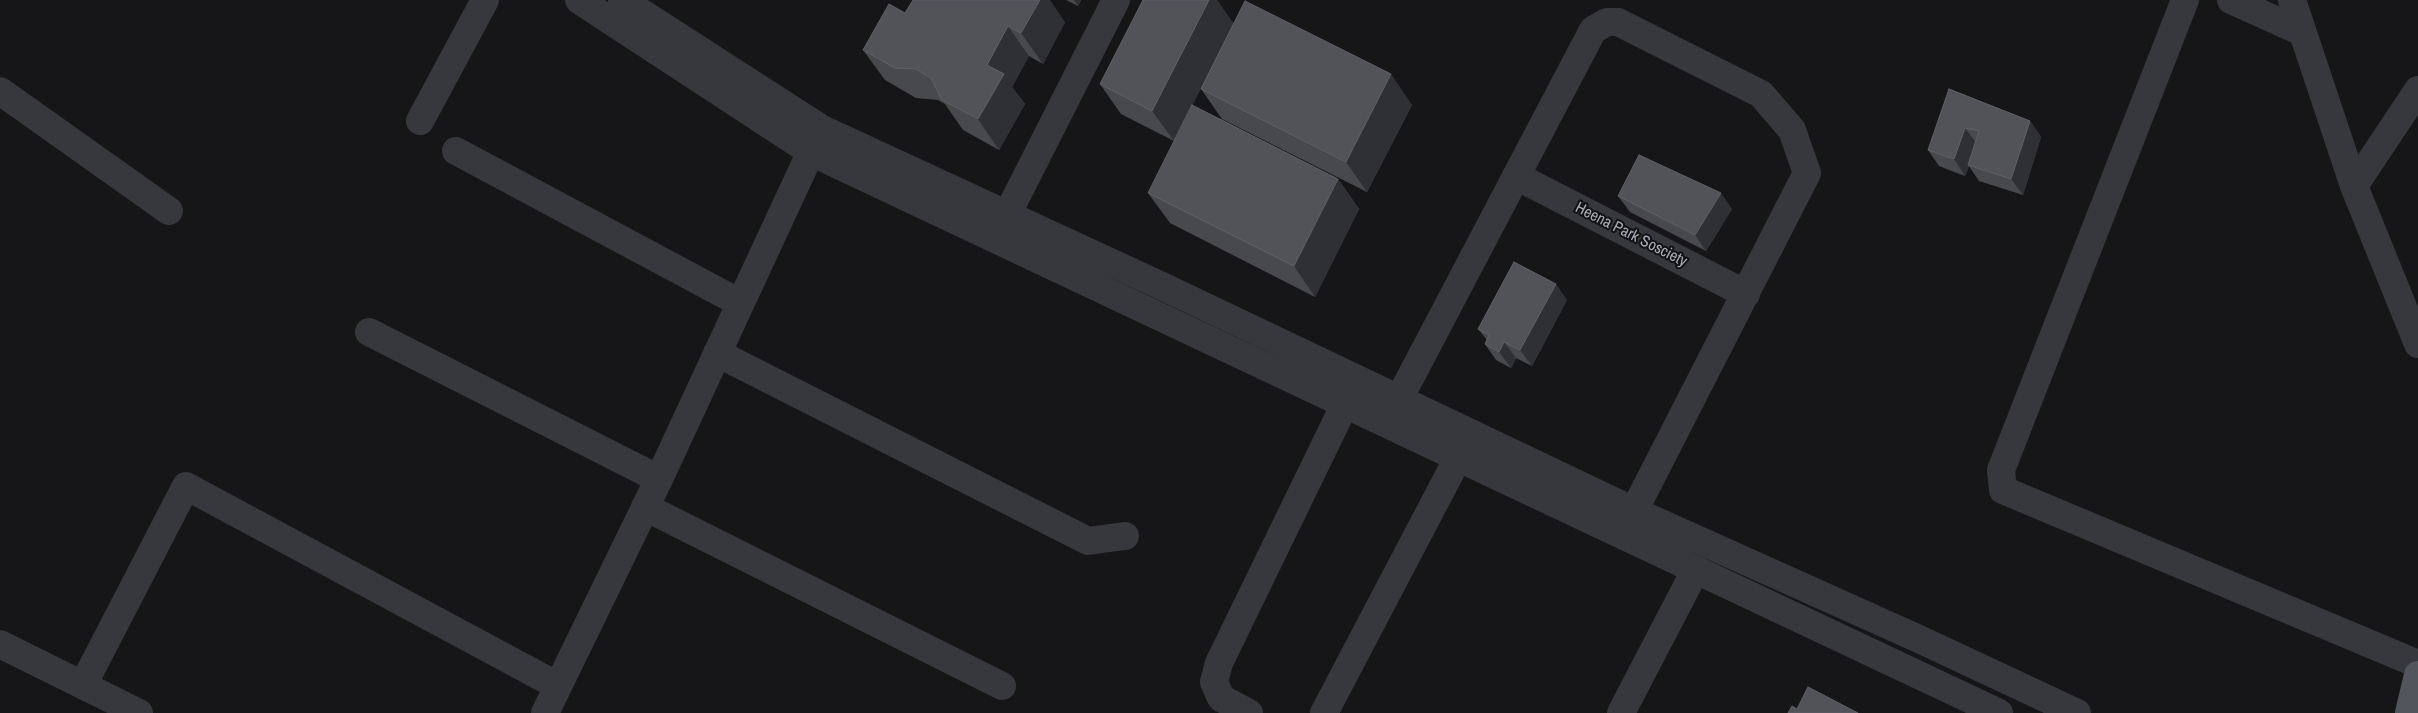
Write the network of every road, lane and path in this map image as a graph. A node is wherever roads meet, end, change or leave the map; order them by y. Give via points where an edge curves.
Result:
1 (485, 0) edge
2 (579, 0) edge
3 (622, 0) edge
4 (1116, 0) edge
5 (2186, 0) edge
6 (2230, 0) edge
7 (2292, 0) edge
8 (2302, 32) junction
9 (0, 90) edge
10 (2418, 90) edge
11 (420, 120) dead end
12 (816, 140) junction
13 (456, 151) dead end
14 (1516, 176) junction
15 (2354, 186) junction
16 (170, 211) dead end
17 (1008, 215) junction
18 (1746, 294) junction
19 (740, 303) junction
20 (369, 332) dead end
21 (2418, 344) edge
22 (717, 353) junction
23 (1399, 399) junction
24 (1345, 404) junction
25 (1387, 424) junction
26 (1458, 458) junction
27 (659, 479) junction
28 (645, 506) junction
29 (1634, 511) junction
30 (1125, 536) dead end
31 (1696, 570) junction
32 (0, 644) edge
33 (2418, 664) edge
34 (2418, 676) edge
35 (83, 685) junction
36 (558, 686) junction
37 (1002, 686) dead end
38 (139, 713) edge
39 (545, 713) edge
40 (1249, 713) edge
41 (1324, 713) edge
42 (1621, 713) edge
43 (1998, 713) edge
44 (2077, 713) edge
45 (2409, 713) edge

1 - 11 street
2 - 12 street
3 - 12 street
4 - 17 street
5 - 33 street via 2001,470 2003,490
6 - 8 street
7 - 8 street
8 - 15 street
9 - 16 street
10 - 15 street
12 - 17 street
12 - 19 street
12 - 24 street
13 - 19 street
14 - 18 street, Heena Park Sosciety
14 - 18 street via 1592,30 1607,22 1618,22 1761,94 1792,130 1807,173
14 - 23 street
15 - 21 street
17 - 23 street
18 - 29 street
19 - 22 street
20 - 27 street
22 - 27 street
22 - 30 street via 1088,541
23 - 25 street
23 - 29 street
24 - 25 street
24 - 40 street via 1219,663 1214,682 1221,698
25 - 26 street
26 - 31 street
26 - 41 street
27 - 28 street
28 - 36 street
28 - 37 street
29 - 44 street
31 - 42 street
31 - 43 street
32 - 35 street
34 - 45 main road
35 - 36 street via 186,486
35 - 38 street
36 - 39 street

